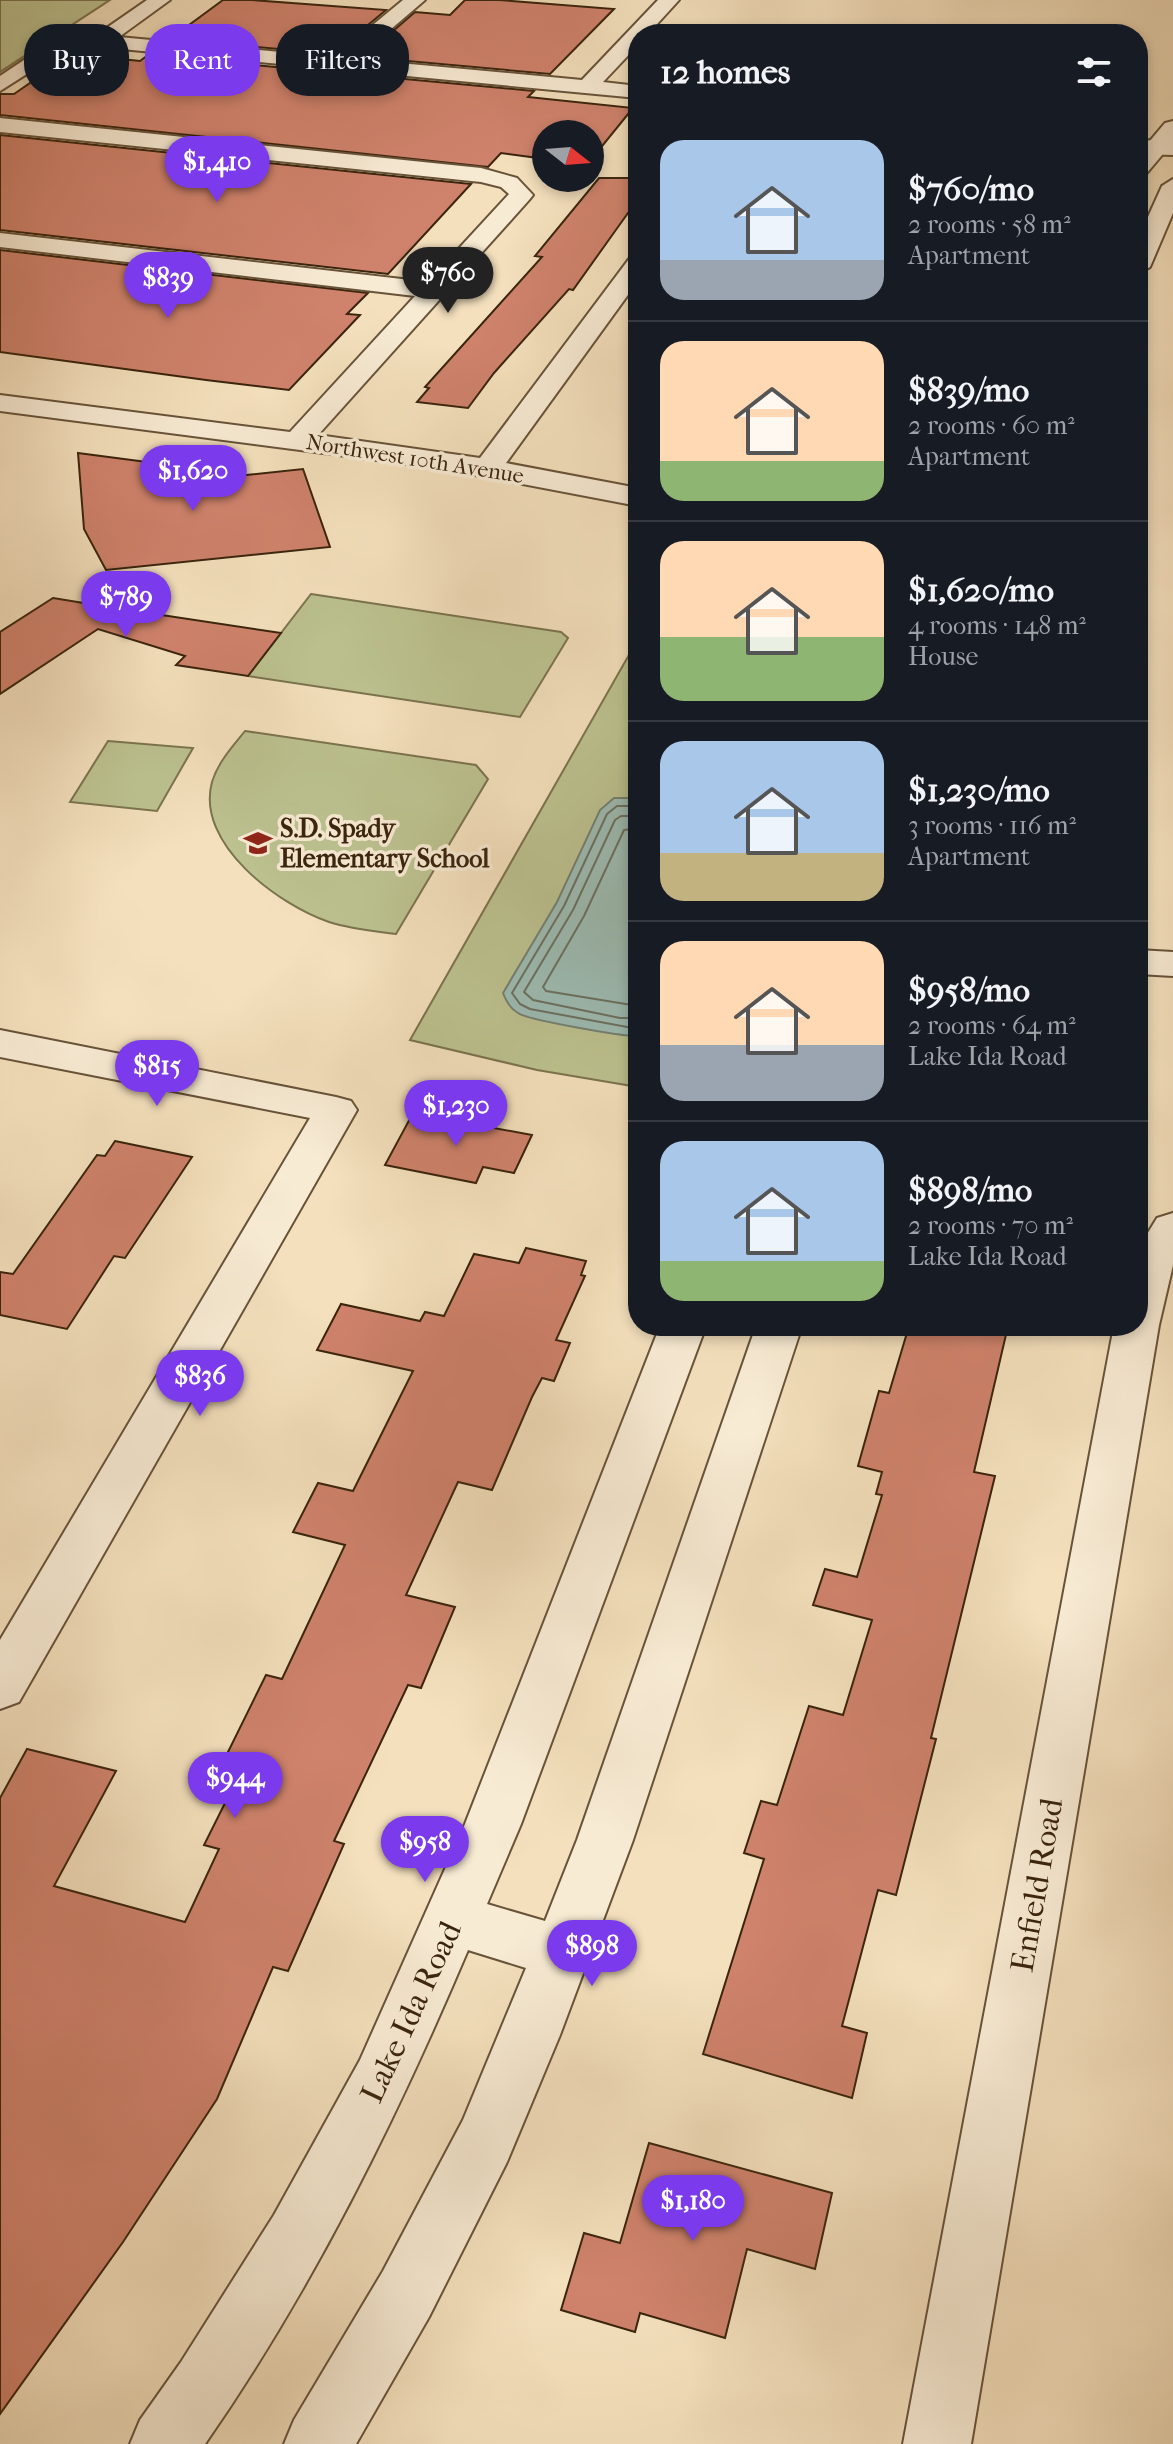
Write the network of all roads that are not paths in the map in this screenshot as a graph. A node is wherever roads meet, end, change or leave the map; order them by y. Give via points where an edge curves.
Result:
1 (160, 0) edge
2 (415, 0) edge
3 (669, 0) edge
4 (125, 24) edge
5 (386, 24) edge
6 (646, 24) edge
7 (129, 44) edge
8 (628, 44) edge
9 (276, 58) edge
10 (24, 69) edge
11 (409, 71) edge
12 (0, 85) edge
13 (587, 87) junction
14 (628, 91) edge
15 (0, 125) edge
16 (1173, 128) edge
17 (1159, 151) edge
18 (1173, 186) edge
19 (0, 240) edge
20 (1148, 241) edge
21 (628, 278) edge
22 (437, 291) junction
23 (0, 403) edge
24 (298, 440) junction
25 (488, 468) junction
26 (628, 495) edge
27 (1148, 963) edge
28 (1173, 964) edge
29 (3, 1049) edge
30 (1173, 1228) edge
31 (1148, 1269) edge
32 (679, 1336) edge
33 (776, 1336) edge
34 (1136, 1336) edge
35 (0, 1687) edge
36 (454, 1920) junction
37 (561, 1952) junction
38 (164, 2444) edge
39 (318, 2444) edge
40 (937, 2444) edge

1 - 4 street
2 - 5 street
3 - 6 street
7 - 9 street
8 - 13 street
10 - 12 street
11 - 13 street
13 - 14 street
15 - 22 street via 481,175 510,183 521,195
16 - 17 street
18 - 20 street
19 - 22 street
21 - 25 street
22 - 24 street
23 - 24 street, Northwest 10th Avenue
24 - 25 street, Northwest 10th Avenue
25 - 26 street, Northwest 10th Avenue
27 - 28 street
29 - 35 street via 336,1110
30 - 31 street, Enfield Road
32 - 36 street, Lake Ida Road
33 - 37 street via 605,1840
34 - 40 street, Enfield Road
36 - 37 street
36 - 38 street, Lake Ida Road via 382,2080 297,2237
37 - 39 street via 485,2141 406,2294

